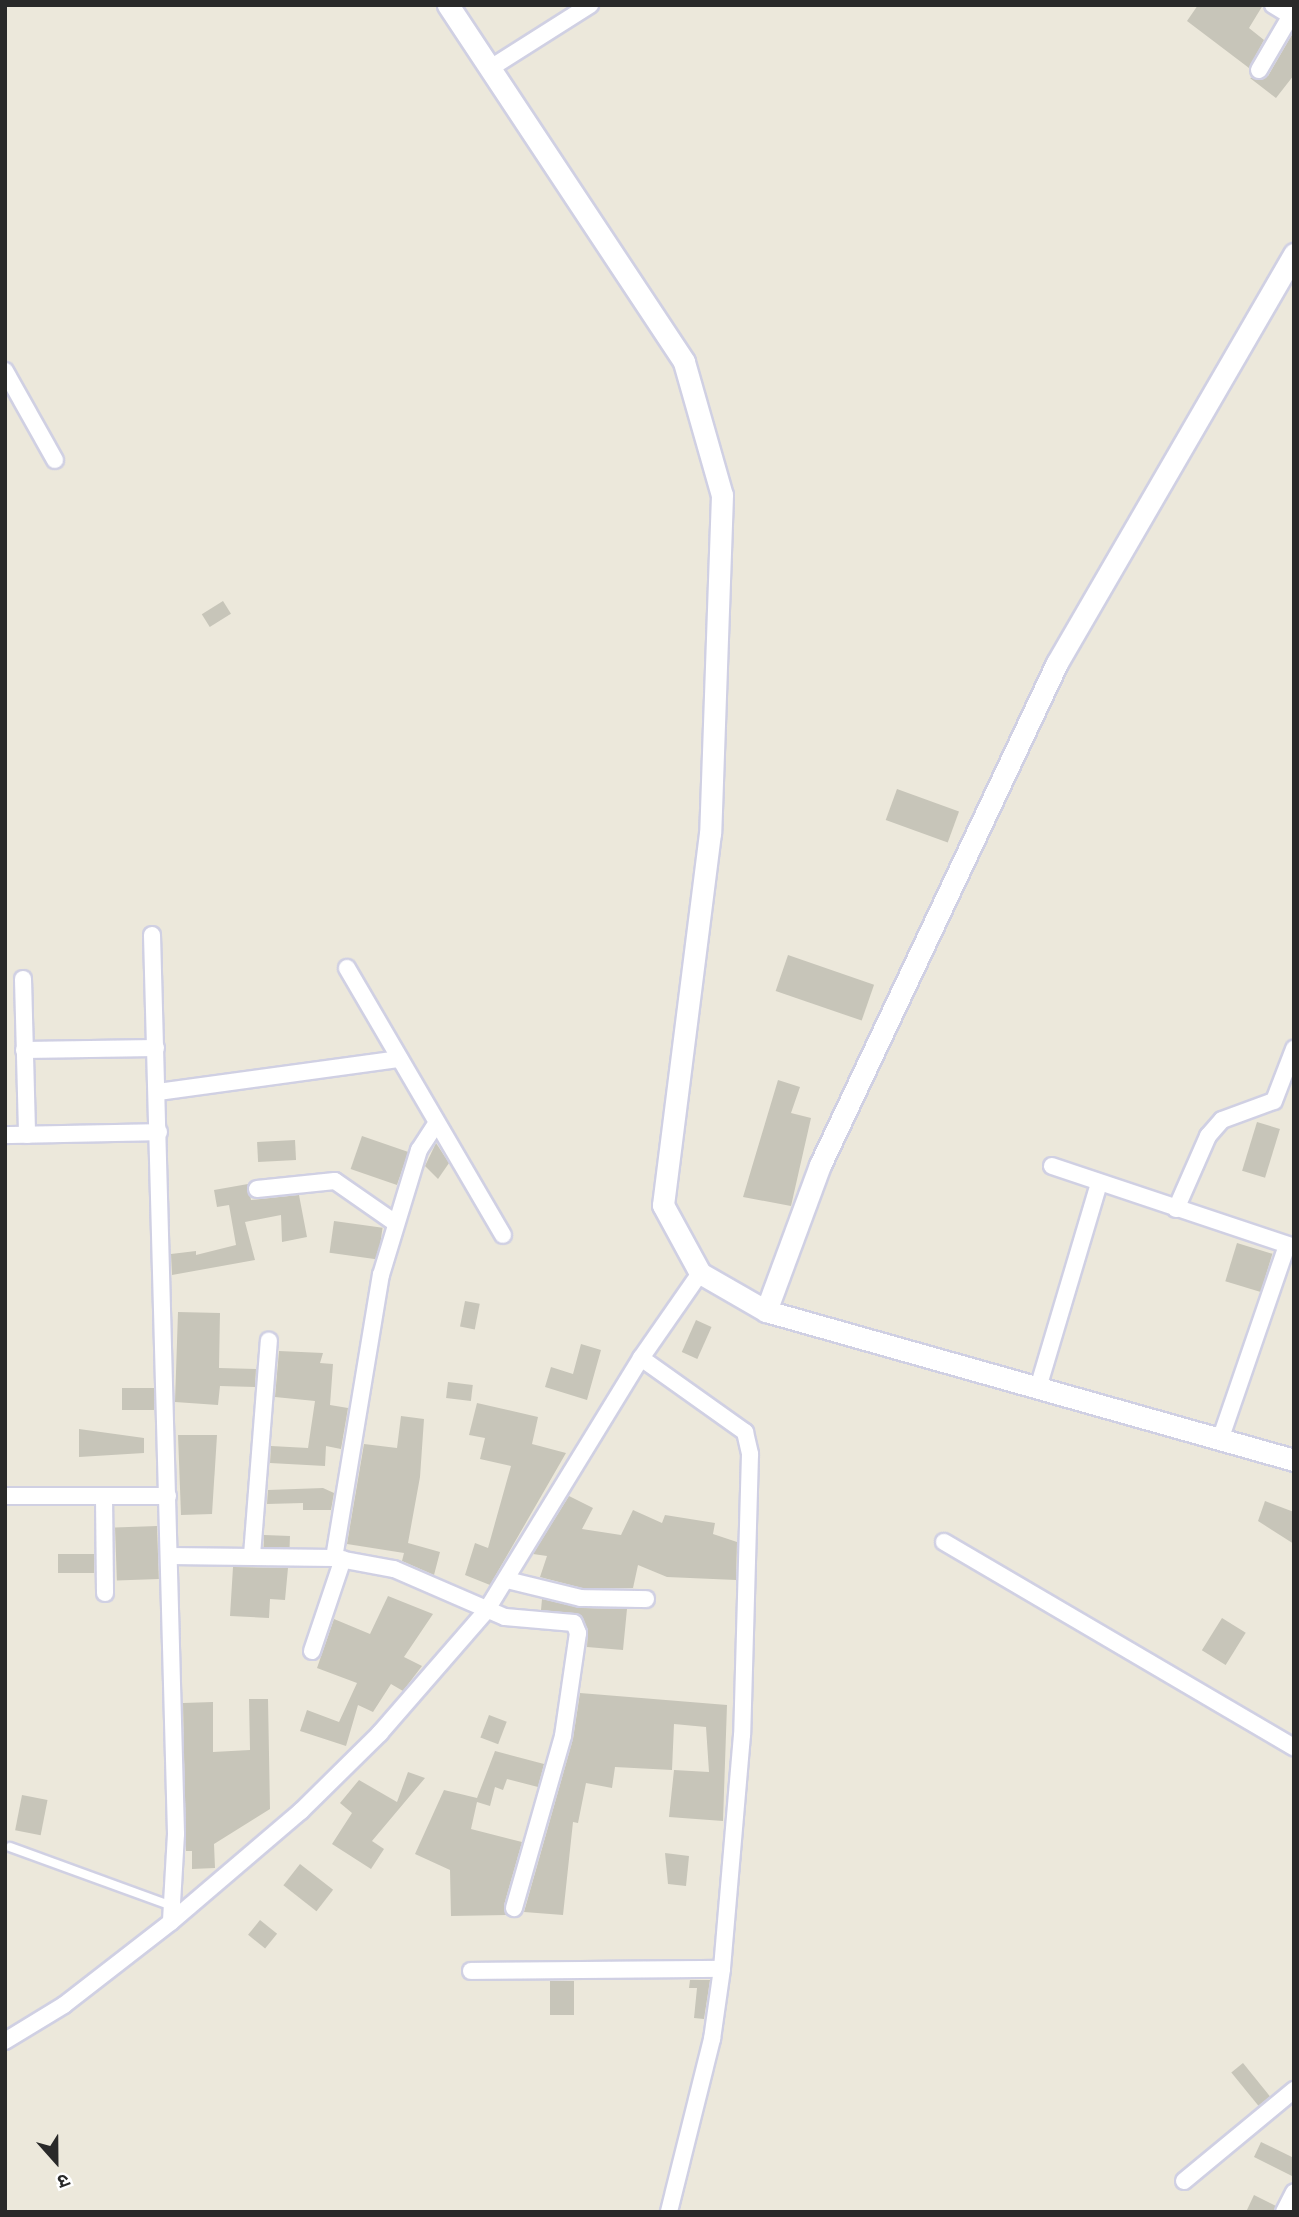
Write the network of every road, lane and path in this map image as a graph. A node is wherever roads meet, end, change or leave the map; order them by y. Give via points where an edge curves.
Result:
1 (447, 5) edge
2 (590, 5) edge
3 (1273, 5) edge
4 (1292, 13) edge
5 (489, 69) junction
6 (1259, 70) dead end
7 (1294, 254) edge
8 (5, 372) edge
9 (55, 460) dead end
10 (152, 935) dead end
11 (347, 968) dead end
12 (23, 979) dead end
13 (156, 1048) junction
14 (1294, 1049) edge
15 (24, 1050) junction
16 (400, 1059) junction
17 (158, 1091) junction
18 (435, 1125) junction
19 (159, 1132) junction
20 (5, 1135) edge
21 (27, 1135) junction
22 (1052, 1166) dead end
23 (1098, 1183) junction
24 (257, 1189) dead end
25 (1176, 1209) junction
26 (394, 1222) junction
27 (503, 1235) dead end
28 (1290, 1246) edge
29 (700, 1273) junction
30 (766, 1311) junction
31 (269, 1341) dead end
32 (641, 1358) junction
33 (1038, 1388) junction
34 (1220, 1440) junction
35 (1294, 1460) edge
36 (5, 1496) edge
37 (104, 1496) junction
38 (169, 1496) junction
39 (944, 1542) dead end
40 (252, 1555) junction
41 (170, 1556) junction
42 (339, 1558) junction
43 (507, 1580) junction
44 (105, 1593) dead end
45 (646, 1599) dead end
46 (485, 1611) junction
47 (312, 1651) dead end
48 (1294, 1747) edge
49 (10, 1847) dead end
50 (514, 1908) dead end
51 (172, 1914) junction
52 (722, 1969) junction
53 (471, 1971) dead end
54 (5, 2041) edge
55 (1294, 2090) edge
56 (1184, 2181) dead end
57 (1294, 2192) edge
58 (669, 2212) edge
59 (1284, 2212) edge

1 - 5 street
2 - 5 street
3 - 4 street
4 - 6 street
5 - 29 street via 684,362 722,495 710,833 663,1205
7 - 30 street via 1057,663 820,1165
8 - 9 street
10 - 13 street
11 - 16 street
12 - 15 street
13 - 15 street
13 - 17 street
14 - 25 street via 1274,1101 1222,1120 1208,1136
15 - 21 street
16 - 17 street
16 - 18 street
17 - 19 street
18 - 26 street via 419,1150
18 - 27 street
19 - 21 street
19 - 38 street
20 - 21 street
22 - 23 street
23 - 25 street
23 - 33 street
24 - 26 street via 335,1181
25 - 28 street
26 - 42 street via 372,1317
28 - 34 street
29 - 30 street
29 - 32 street
30 - 33 street
31 - 40 street
32 - 43 street
32 - 52 street via 734,1424 749,1440 742,1735
33 - 34 street
34 - 35 street
36 - 37 street
37 - 38 street
37 - 44 street
38 - 41 street
39 - 48 street
40 - 41 street
40 - 42 street
41 - 51 street via 176,1834
42 - 46 street via 394,1569
42 - 47 street
43 - 45 street via 581,1598
43 - 46 street
46 - 50 street via 578,1627 561,1748
46 - 51 street via 380,1733 302,1811
49 - 51 lane
51 - 54 street via 64,2005
52 - 53 street
52 - 58 street via 712,2039
55 - 56 street
57 - 59 street

